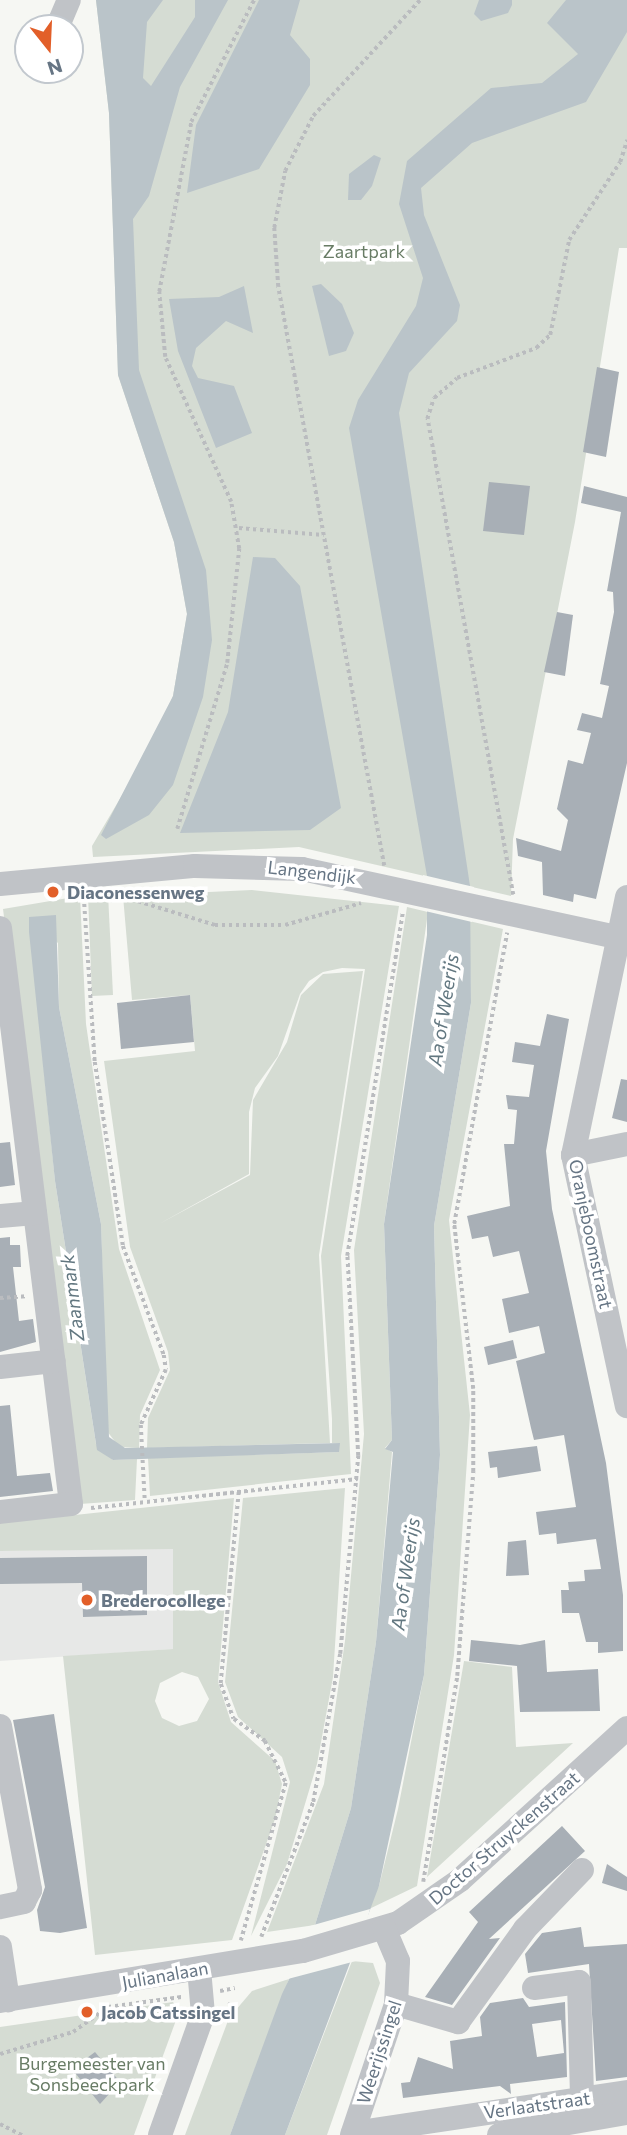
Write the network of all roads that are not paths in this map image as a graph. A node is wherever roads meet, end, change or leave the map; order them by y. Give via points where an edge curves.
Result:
1 (0, 884) edge
2 (627, 897) edge
3 (0, 928) edge
4 (622, 938) edge
5 (7, 1047) edge
6 (627, 1144) edge
7 (573, 1155) junction
8 (35, 1213) junction
9 (0, 1216) edge
10 (54, 1361) junction
11 (0, 1367) edge
12 (627, 1406) edge
13 (0, 1512) edge
14 (0, 1726) edge
15 (627, 1728) edge
16 (582, 1870) dead end
17 (0, 1907) edge
18 (391, 1931) junction
19 (330, 1944) joint
20 (0, 1947) edge
21 (199, 1969) junction
22 (534, 1988) dead end
23 (4, 2001) edge
24 (396, 2004) junction
25 (627, 2092) edge
26 (582, 2099) junction
27 (627, 2113) edge
28 (448, 2127) edge
29 (352, 2134) edge
30 (160, 2135) edge
31 (499, 2135) edge

1 - 4 street, Langendijk via 267,866 410,889
2 - 4 street, Oranjeboomstraat
3 - 5 street
4 - 7 street, Oranjeboomstraat
5 - 8 street
6 - 7 street
7 - 12 street, Oranjeboomstraat
8 - 9 street
8 - 10 street
10 - 11 street
10 - 13 street via 71,1504
14 - 17 street via 30,1890 24,1902
15 - 18 street, Doctor Struyckenstraat via 448,1891
16 - 24 street via 524,1929 458,2022
18 - 19 street, Doctor Struyckenstraat
18 - 24 street, Weerijssingel via 400,1972
19 - 21 street, Julianalaan via 253,1946
20 - 23 street
21 - 23 street, Julianalaan
21 - 30 street via 201,2022
22 - 26 street via 579,1982
24 - 29 street, Weerijssingel
25 - 26 street, Verlaatstraat
26 - 28 street, Verlaatstraat
27 - 31 street, Verlaatstraat
28 - 29 street, Verlaatstraat

